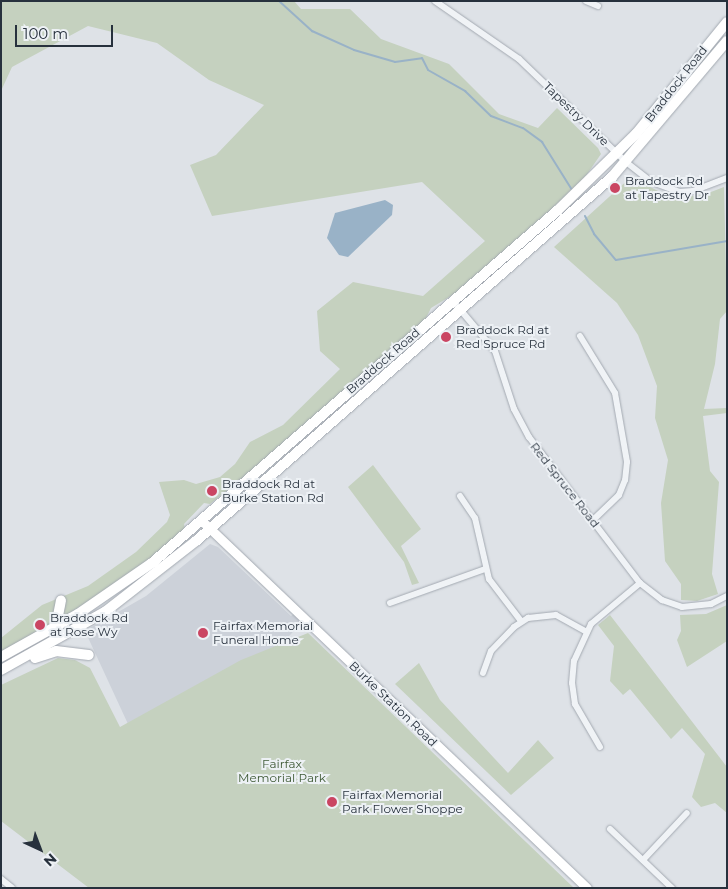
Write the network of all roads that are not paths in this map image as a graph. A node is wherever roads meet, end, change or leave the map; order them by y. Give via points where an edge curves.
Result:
1 (435, 1) edge
2 (586, 1) edge
3 (598, 6) dead end
4 (727, 22) edge
5 (727, 41) edge
6 (618, 154) junction
7 (626, 162) junction
8 (727, 178) edge
9 (453, 301) junction
10 (461, 310) junction
11 (580, 336) dead end
12 (460, 496) dead end
13 (201, 520) junction
14 (593, 520) junction
15 (210, 529) junction
16 (485, 569) junction
17 (640, 583) junction
18 (727, 596) edge
19 (61, 600) dead end
20 (390, 603) dead end
21 (521, 621) junction
22 (56, 626) junction
23 (585, 631) junction
24 (89, 655) dead end
25 (1, 657) edge
26 (1, 671) edge
27 (483, 673) dead end
28 (600, 747) dead end
29 (687, 813) dead end
30 (610, 829) dead end
31 (643, 860) junction
32 (1, 879) edge
33 (12, 888) edge
34 (587, 888) edge
35 (672, 888) edge

1 - 6 street, Tapestry Drive via 519,59
2 - 3 street
4 - 6 main road, Braddock Road
5 - 7 main road, Braddock Road
6 - 7 street, Tapestry Drive
6 - 9 main road, Braddock Road
7 - 8 street, Tapestry Drive via 652,182 679,192 708,187
7 - 10 main road, Braddock Road
9 - 10 street, Red Spruce Road
9 - 13 main road, Braddock Road
10 - 14 street, Red Spruce Road via 501,362 514,409 528,437
10 - 15 main road, Braddock Road
11 - 14 street via 615,392 627,462 625,480 618,495
12 - 16 street via 476,518
13 - 15 street, Burke Station Road
13 - 22 main road, Braddock Road via 134,577
14 - 17 street, Red Spruce Road
15 - 26 main road, Braddock Road via 127,596
15 - 34 street, Burke Station Road
16 - 20 street
16 - 21 street via 496,592
17 - 18 street, Red Spruce Road via 662,600 682,607 711,604
17 - 23 street
19 - 22 main road
21 - 23 street via 536,615 556,616
21 - 27 street via 491,651
22 - 25 main road, Braddock Road
23 - 28 street via 574,661 572,690 580,717
24 - 26 main road via 68,650 50,652
29 - 31 street
30 - 31 street
31 - 35 street
32 - 33 street

